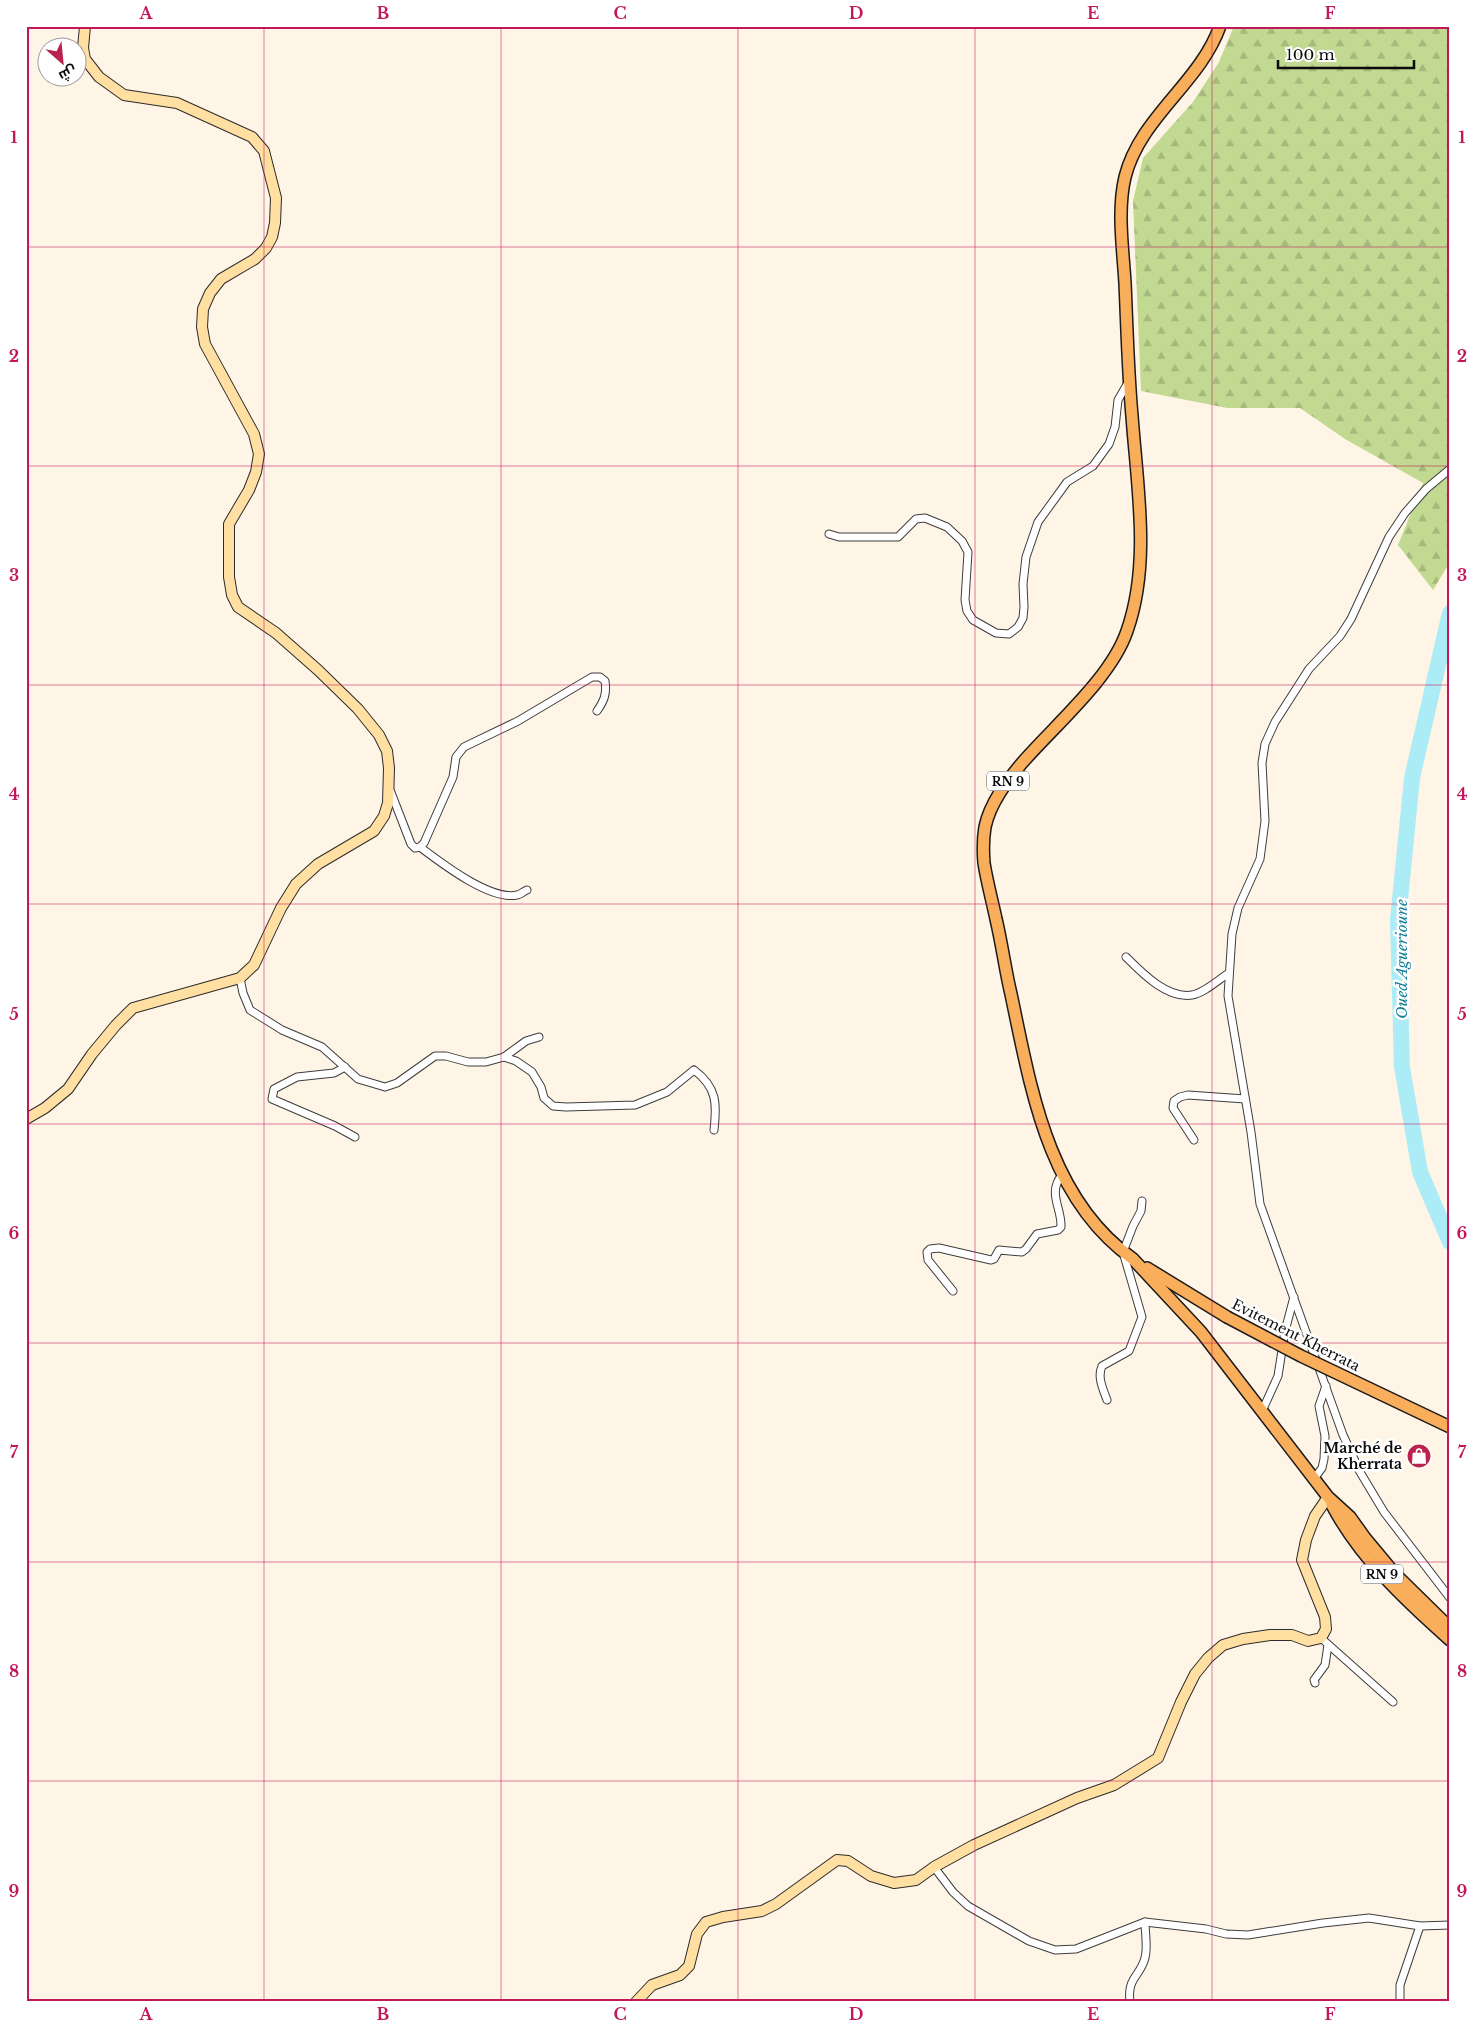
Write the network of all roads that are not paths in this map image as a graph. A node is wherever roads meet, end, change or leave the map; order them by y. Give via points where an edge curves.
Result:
1 (85, 26) edge
2 (1220, 26) edge
3 (1129, 380) junction
4 (1450, 469) edge
5 (829, 534) dead end
6 (597, 711) dead end
7 (389, 788) junction
8 (420, 847) junction
9 (527, 890) dead end
10 (1126, 957) dead end
11 (1229, 974) junction
12 (240, 978) junction
13 (540, 1037) dead end
14 (504, 1057) junction
15 (345, 1067) junction
16 (1245, 1099) junction
17 (26, 1119) edge
18 (714, 1130) dead end
19 (355, 1137) dead end
20 (1194, 1140) dead end
21 (1062, 1175) junction
22 (1142, 1201) dead end
23 (1123, 1252) junction
24 (1133, 1260) junction
25 (953, 1291) dead end
26 (1294, 1296) junction
27 (1326, 1386) junction
28 (1106, 1400) dead end
29 (1262, 1409) junction
30 (1450, 1427) edge
31 (1313, 1480) junction
32 (1328, 1497) junction
33 (1450, 1598) edge
34 (1450, 1628) edge
35 (1450, 1640) edge
36 (1324, 1642) junction
37 (1315, 1683) dead end
38 (1393, 1702) dead end
39 (934, 1867) junction
40 (1144, 1922) junction
41 (1450, 1925) edge
42 (1420, 1926) junction
43 (636, 2002) edge
44 (1130, 2002) edge
45 (1400, 2002) edge

1 - 7 street via 85,59 100,78 124,96 177,103 252,137 264,151 276,198 272,237 255,259 221,279 203,309 205,344 254,434 259,454 249,490 229,524 232,595 238,607 276,633 318,670 379,735 387,751
2 - 3 main road, RN 9 via 1213,45 1197,70 1143,137 1126,176 1122,224
3 - 5 street via 1118,400 1109,444 1093,466 1067,482 1038,522 1026,557 1023,618 1009,634 996,633 973,620 967,611 964,600 968,552 962,541 947,528 926,518 916,519 898,537 839,537
3 - 21 main road, RN 9 via 1140,547 1139,574 1127,632 1106,669 1006,784 985,825 986,877 1039,1118
4 - 11 street via 1426,489 1389,537 1351,619 1340,636 1309,669 1268,737 1262,763 1265,821 1260,859 1238,908
6 - 8 street via 607,690 605,681 592,677 518,721 464,747 456,757 453,777
7 - 8 street via 411,844 415,848
7 - 12 street via 384,816 374,830 318,864 296,884 254,965
8 - 9 street via 465,880 479,886 517,896
10 - 11 street via 1177,995 1193,995
11 - 16 street via 1228,996
12 - 15 street via 250,1010 282,1030 322,1046
12 - 17 street via 133,1008 116,1024 68,1089 46,1108
13 - 14 street via 526,1041
14 - 15 street via 468,1062 435,1056 397,1083 385,1087 358,1079
14 - 18 street via 532,1072 544,1098 553,1106 566,1108 635,1105 667,1092 694,1070 704,1077 712,1091 716,1108
15 - 19 street via 334,1073 298,1078 274,1089 272,1098
16 - 20 street via 1188,1094 1174,1101 1173,1108
16 - 26 street via 1260,1204
21 - 23 main road, RN 9 via 1093,1221
21 - 25 street via 1055,1189 1061,1227 1037,1234 1022,1252 999,1250 991,1260 939,1248 927,1252 928,1260
22 - 23 street via 1141,1211
23 - 24 main road, RN 9
23 - 28 street via 1142,1317 1128,1351 1100,1370
24 - 29 main road, RN 9 via 1201,1332
24 - 30 main road, Evitement Kherrata, bridge via 1301,1356
26 - 27 street
26 - 29 street via 1278,1376
27 - 31 street via 1320,1406 1325,1436 1324,1459
27 - 33 street via 1360,1472 1384,1512
29 - 31 main road, RN 9
31 - 32 main road, RN 9
32 - 34 main road, RN 9 via 1350,1517 1395,1574
32 - 35 main road, RN 9 via 1342,1523 1372,1562
32 - 36 street via 1306,1540 1302,1560 1325,1617
36 - 37 street via 1325,1665
36 - 38 street
36 - 39 street via 1292,1635 1270,1635 1223,1645 1196,1674 1158,1758 1114,1785 974,1845
39 - 40 street via 968,1906 1029,1941 1055,1950 1076,1949
39 - 43 street via 916,1880 894,1884 871,1876 848,1861 837,1860 762,1912 706,1922 697,1934 689,1966 680,1976 652,1985
40 - 42 street via 1248,1935 1369,1918
40 - 44 street via 1146,1956 1131,1981
41 - 42 street
42 - 45 street via 1400,1985

